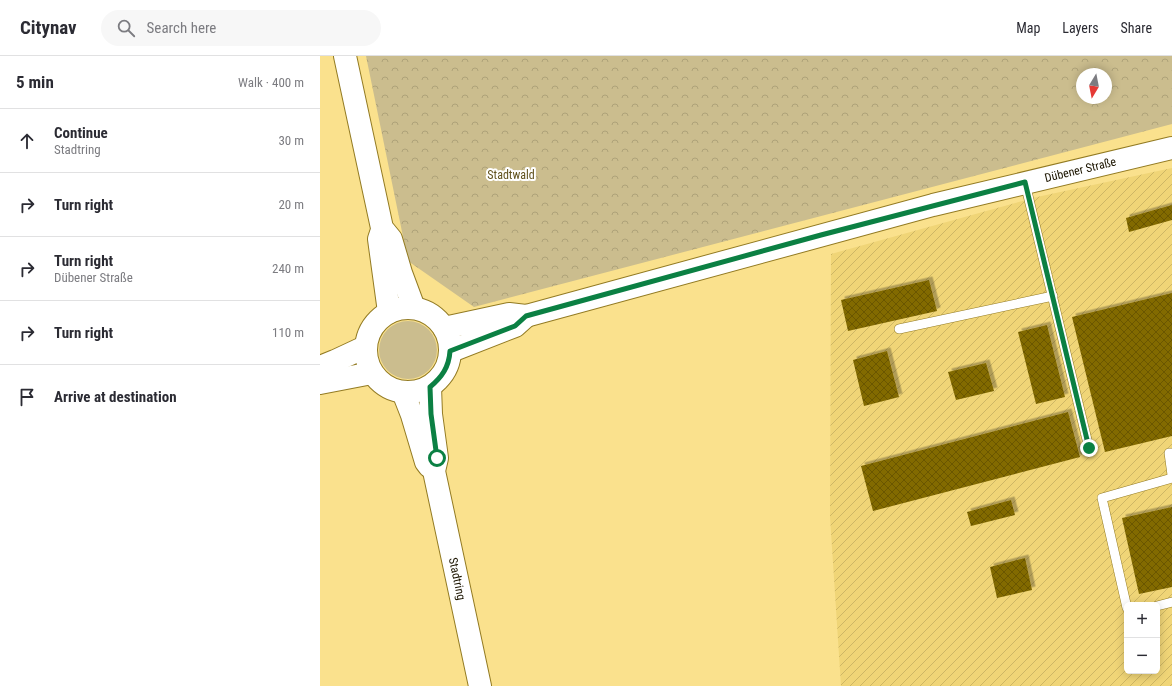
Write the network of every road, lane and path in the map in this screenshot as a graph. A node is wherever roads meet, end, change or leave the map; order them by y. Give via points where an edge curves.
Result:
1 (346, 56) edge
2 (1172, 148) edge
3 (1025, 182) junction
4 (382, 228) junction
5 (1053, 296) junction
6 (414, 308) junction
7 (389, 312) junction
8 (526, 316) junction
9 (444, 328) junction
10 (899, 329) dead end
11 (365, 347) junction
12 (450, 351) junction
13 (320, 367) edge
14 (372, 373) junction
15 (320, 383) edge
16 (430, 387) junction
17 (403, 392) junction
18 (1089, 448) dead end
19 (1172, 453) edge
20 (434, 471) junction
21 (1172, 476) edge
22 (1126, 602) edge
23 (1172, 602) edge
24 (1160, 605) edge
25 (480, 686) edge

1 - 4 main road
2 - 3 main road, Dübener Straße
3 - 5 lane
3 - 8 main road, Dübener Straße
4 - 6 main road via 392,239
4 - 7 main road via 379,238
5 - 10 lane
5 - 18 lane
6 - 7 main road via 400,308
6 - 9 main road via 431,315
7 - 11 main road via 373,326
8 - 9 main road, Dübener Straße via 509,314
8 - 12 main road, Dübener Straße via 515,326
9 - 12 main road
11 - 13 main road
11 - 14 main road
12 - 16 main road via 446,370
14 - 15 main road
14 - 17 main road via 392,390
16 - 17 main road
16 - 20 main road, Stadtring via 437,458
17 - 20 main road, Stadtring via 426,462
19 - 21 lane via 1169,453
20 - 25 main road, Stadtring
21 - 22 lane via 1102,498
23 - 24 lane

